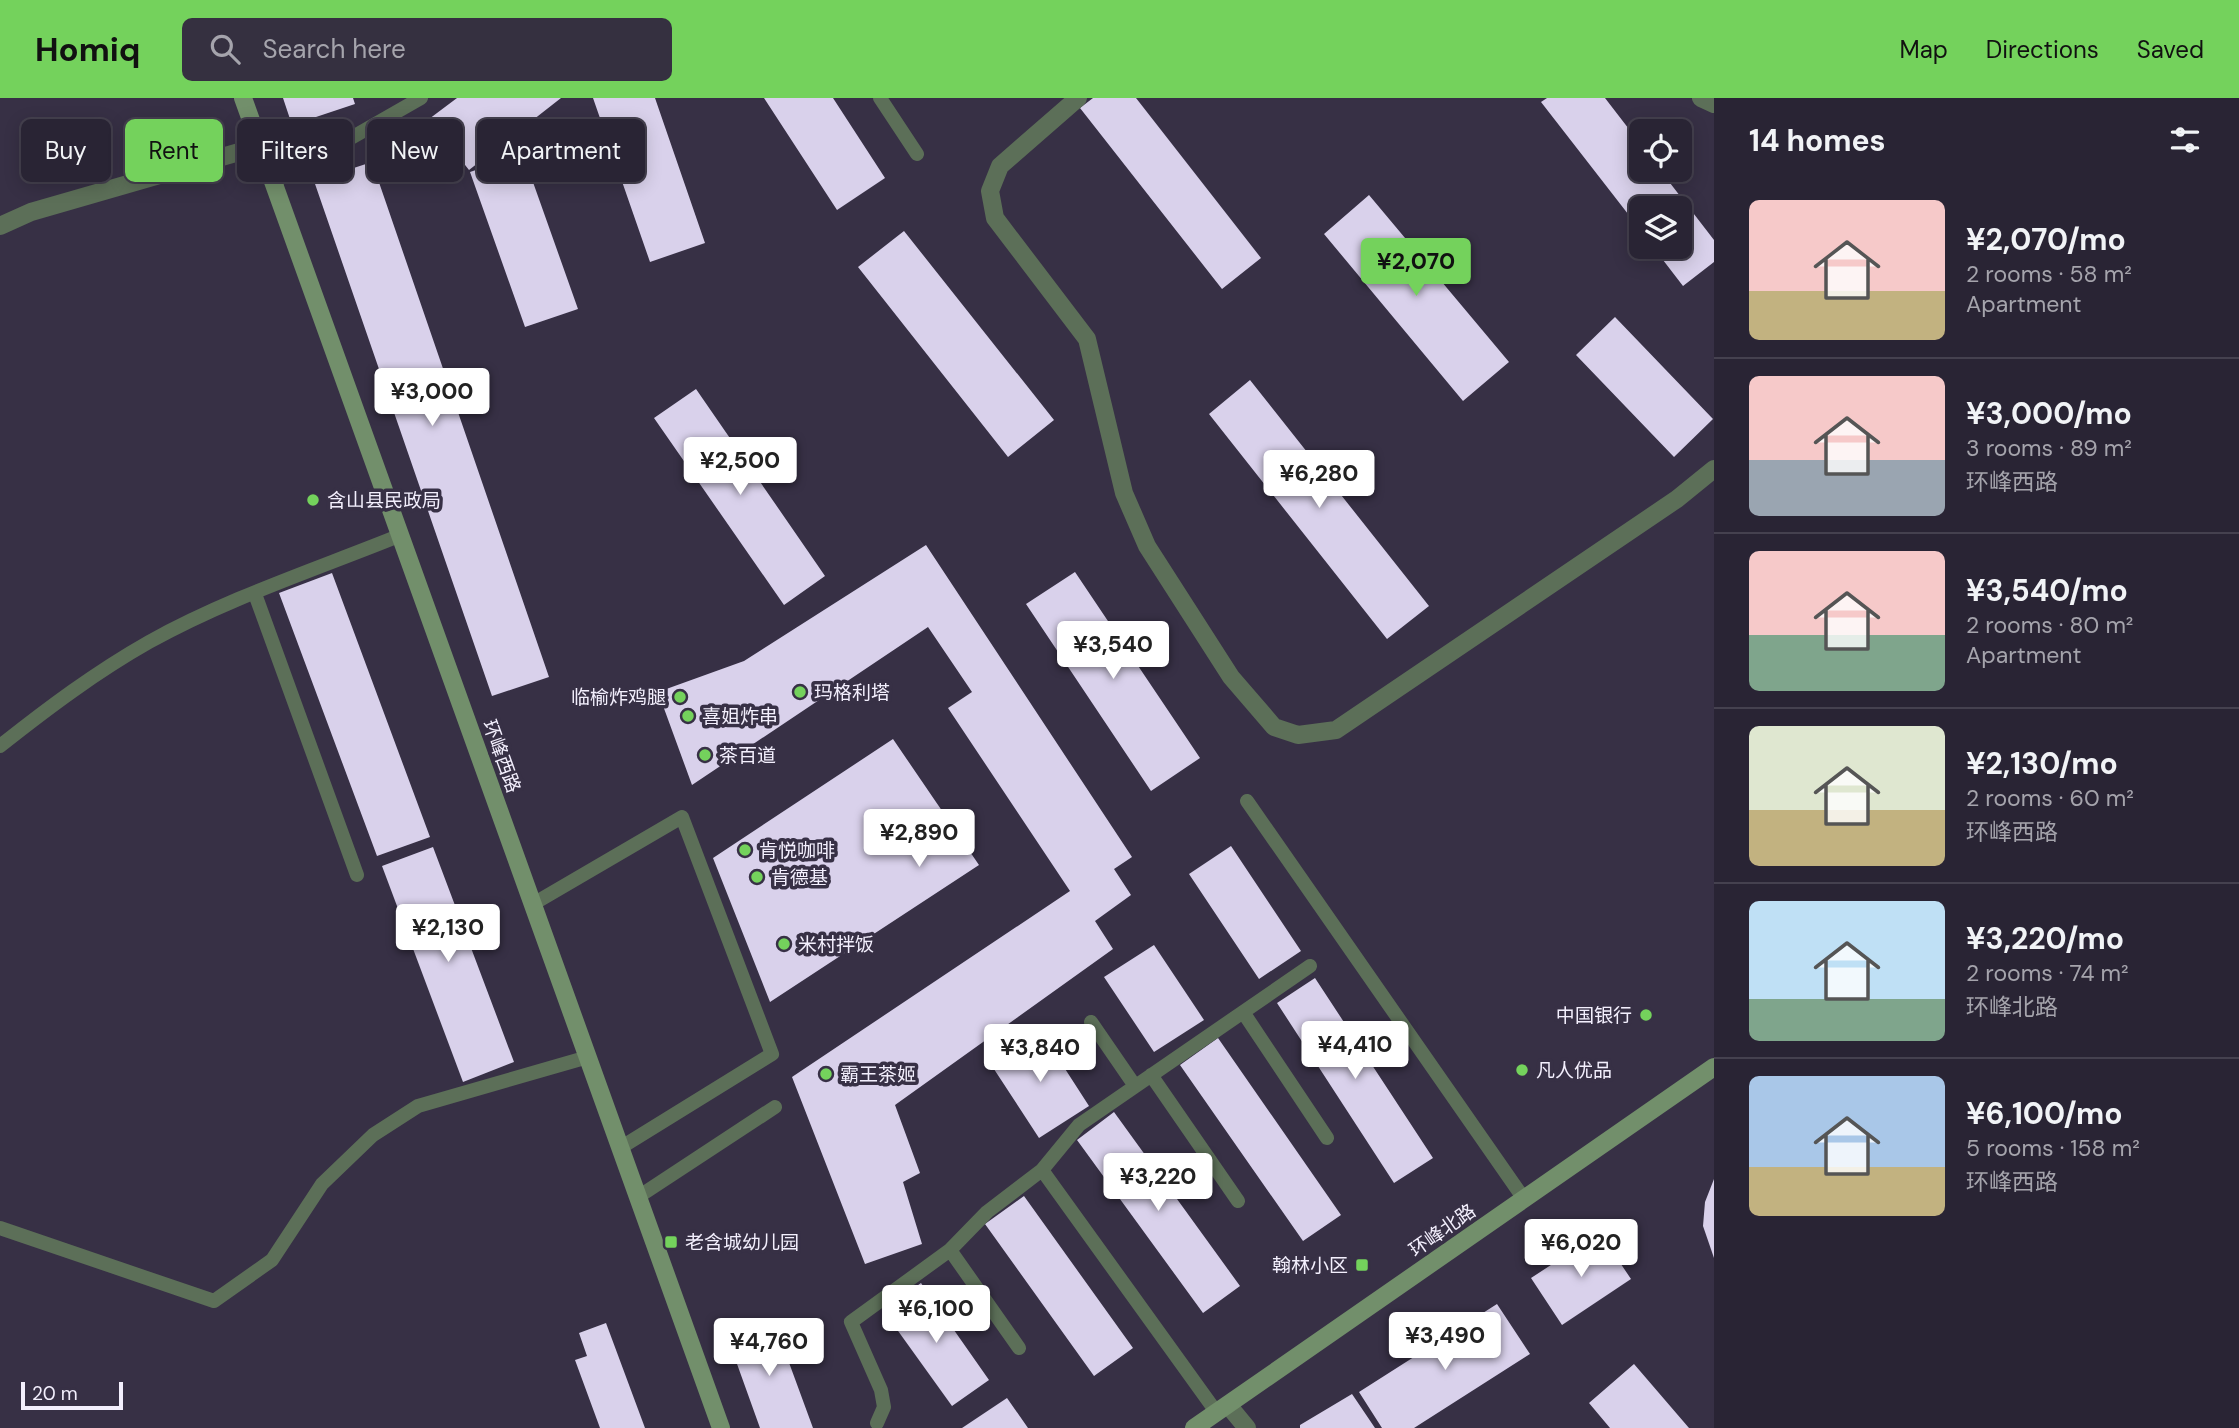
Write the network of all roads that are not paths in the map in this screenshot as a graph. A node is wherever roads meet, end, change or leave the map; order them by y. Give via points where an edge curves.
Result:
1 (243, 98) edge
2 (421, 98) edge
3 (880, 98) edge
4 (1078, 98) edge
5 (1701, 98) edge
6 (1714, 104) edge
7 (398, 105) edge
8 (250, 119) edge
9 (353, 133) edge
10 (237, 153) edge
11 (917, 154) dead end
12 (274, 182) edge
13 (0, 226) edge
14 (1714, 469) edge
15 (401, 535) junction
16 (255, 594) junction
17 (0, 746) edge
18 (1247, 801) dead end
19 (357, 875) dead end
20 (533, 904) junction
21 (1310, 966) dead end
22 (1242, 1012) junction
23 (1091, 1022) dead end
24 (588, 1057) junction
25 (1714, 1067) edge
26 (1151, 1075) junction
27 (1135, 1086) junction
28 (775, 1107) dead end
29 (1326, 1138) dead end
30 (620, 1148) junction
31 (1042, 1170) junction
32 (638, 1197) junction
33 (1524, 1199) junction
34 (1238, 1201) dead end
35 (0, 1228) edge
36 (950, 1250) junction
37 (1019, 1348) dead end
38 (1222, 1409) junction
39 (877, 1423) dead end
40 (721, 1428) edge
41 (1194, 1428) edge
42 (1247, 1428) edge

1 - 8 main road, 环峰西路
2 - 7 lane
3 - 11 lane
4 - 14 street via 1000,166 990,191 995,218 1087,339 1124,493 1147,546 1231,677 1274,727 1298,736 1336,730 1677,499
5 - 6 street
7 - 9 lane
10 - 13 street via 31,212
12 - 15 main road, 环峰西路
15 - 16 lane
15 - 20 main road, 环峰西路
16 - 17 lane via 150,642 60,698
16 - 19 lane
18 - 33 lane
20 - 24 main road, 环峰西路
20 - 30 lane via 682,817 772,1054
21 - 22 lane
22 - 26 lane
22 - 29 lane
23 - 27 lane
24 - 30 main road, 环峰西路
24 - 35 lane via 418,1106 373,1135 322,1184 272,1260 214,1301
25 - 33 main road, 环峰北路
26 - 27 lane
26 - 34 lane
27 - 31 lane via 1079,1125
28 - 32 lane
30 - 32 main road, 环峰西路
31 - 36 lane via 987,1212
31 - 38 lane
32 - 40 main road, 环峰西路
33 - 38 main road, 环峰北路
36 - 37 lane
36 - 39 lane via 851,1322 881,1390 884,1407
38 - 41 main road, 环峰北路
38 - 42 street

